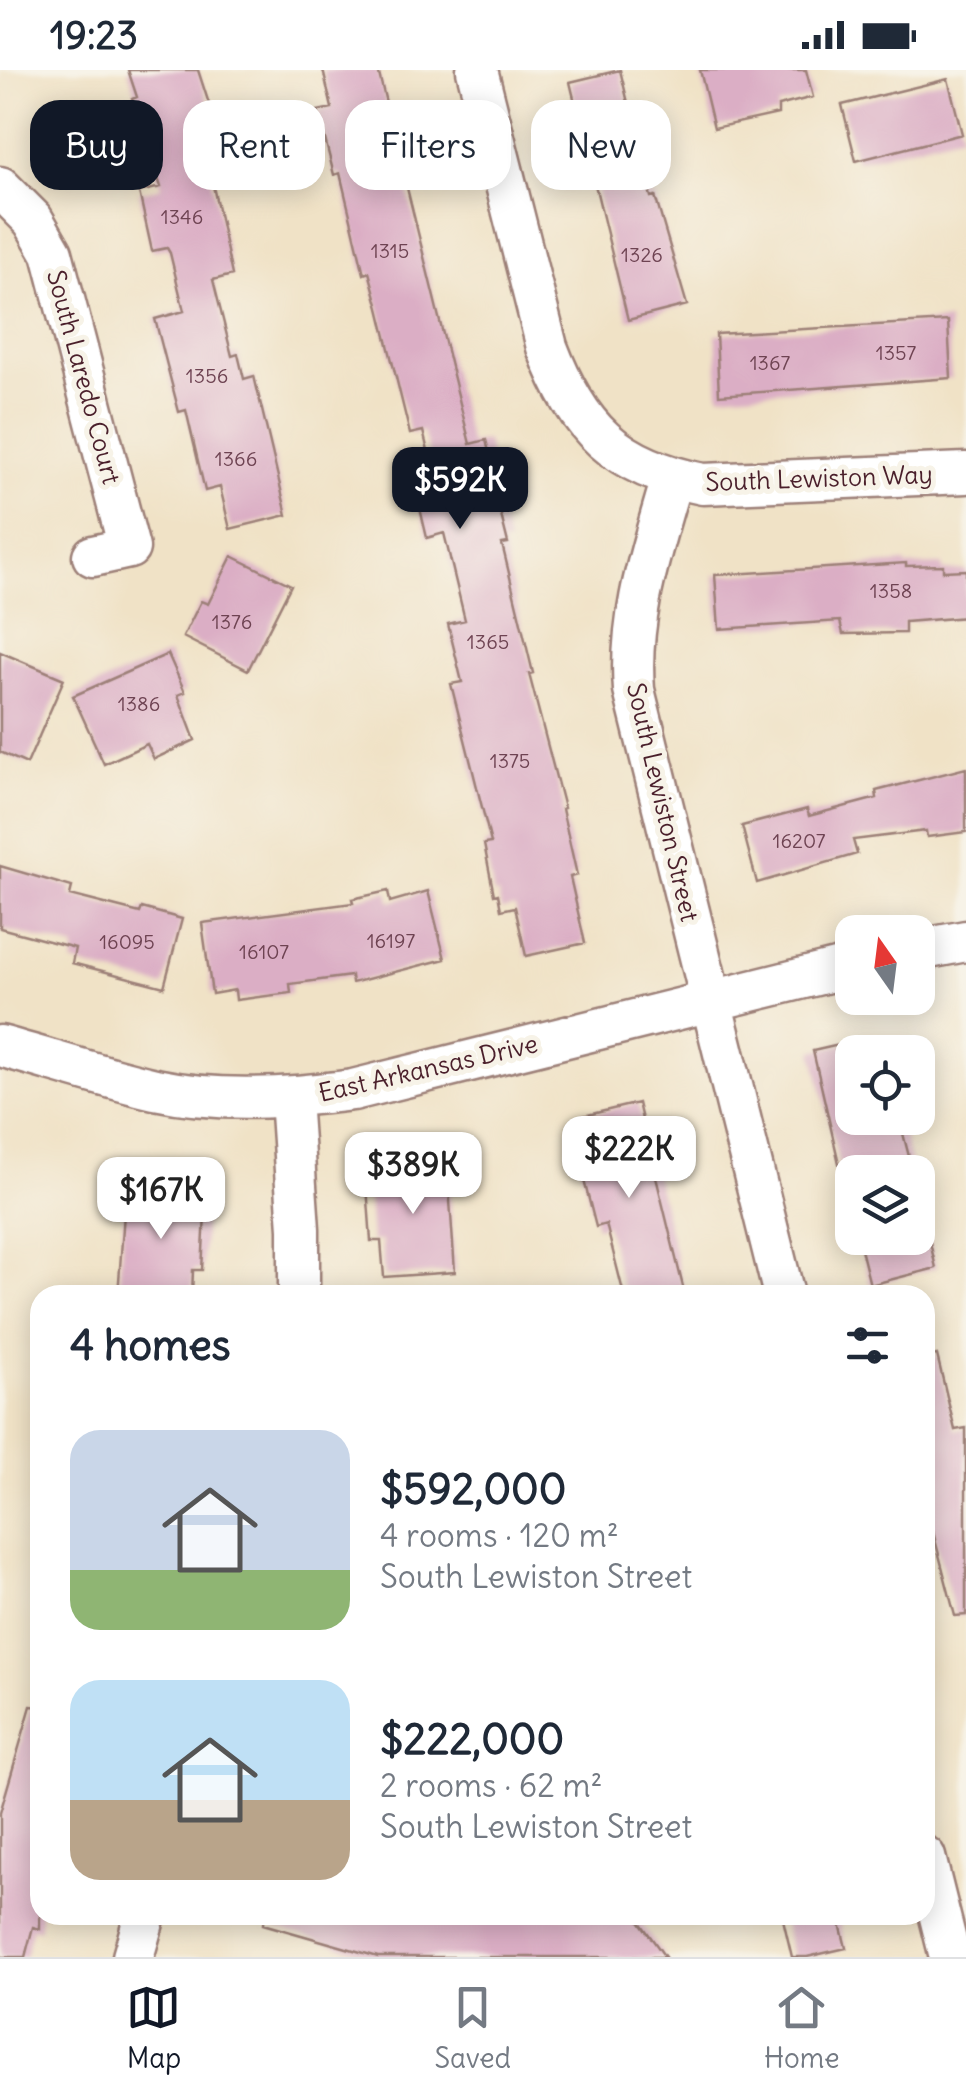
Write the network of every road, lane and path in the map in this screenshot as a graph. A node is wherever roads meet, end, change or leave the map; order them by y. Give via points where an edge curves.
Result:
1 (477, 70) edge
2 (8, 178) edge
3 (966, 473) edge
4 (672, 478) junction
5 (93, 556) dead end
6 (966, 941) edge
7 (935, 947) edge
8 (835, 970) edge
9 (710, 1000) junction
10 (0, 1046) edge
11 (290, 1098) junction
12 (299, 1285) edge
13 (781, 1285) edge
14 (935, 1897) edge
15 (142, 1925) edge
16 (133, 1957) edge
17 (950, 1957) edge

1 - 4 street via 563,390 591,429 620,453
2 - 5 street, South Laredo Court via 52,253 129,548
3 - 4 street, South Lewiston Way via 732,485
4 - 9 street, South Lewiston Street via 636,605 633,676
6 - 7 street
8 - 9 street, East Arkansas Drive
9 - 11 street, East Arkansas Drive via 353,1090
9 - 13 street, South Lewiston Street
10 - 11 street, East Arkansas Drive via 157,1089
11 - 12 street
14 - 17 street
15 - 16 street

